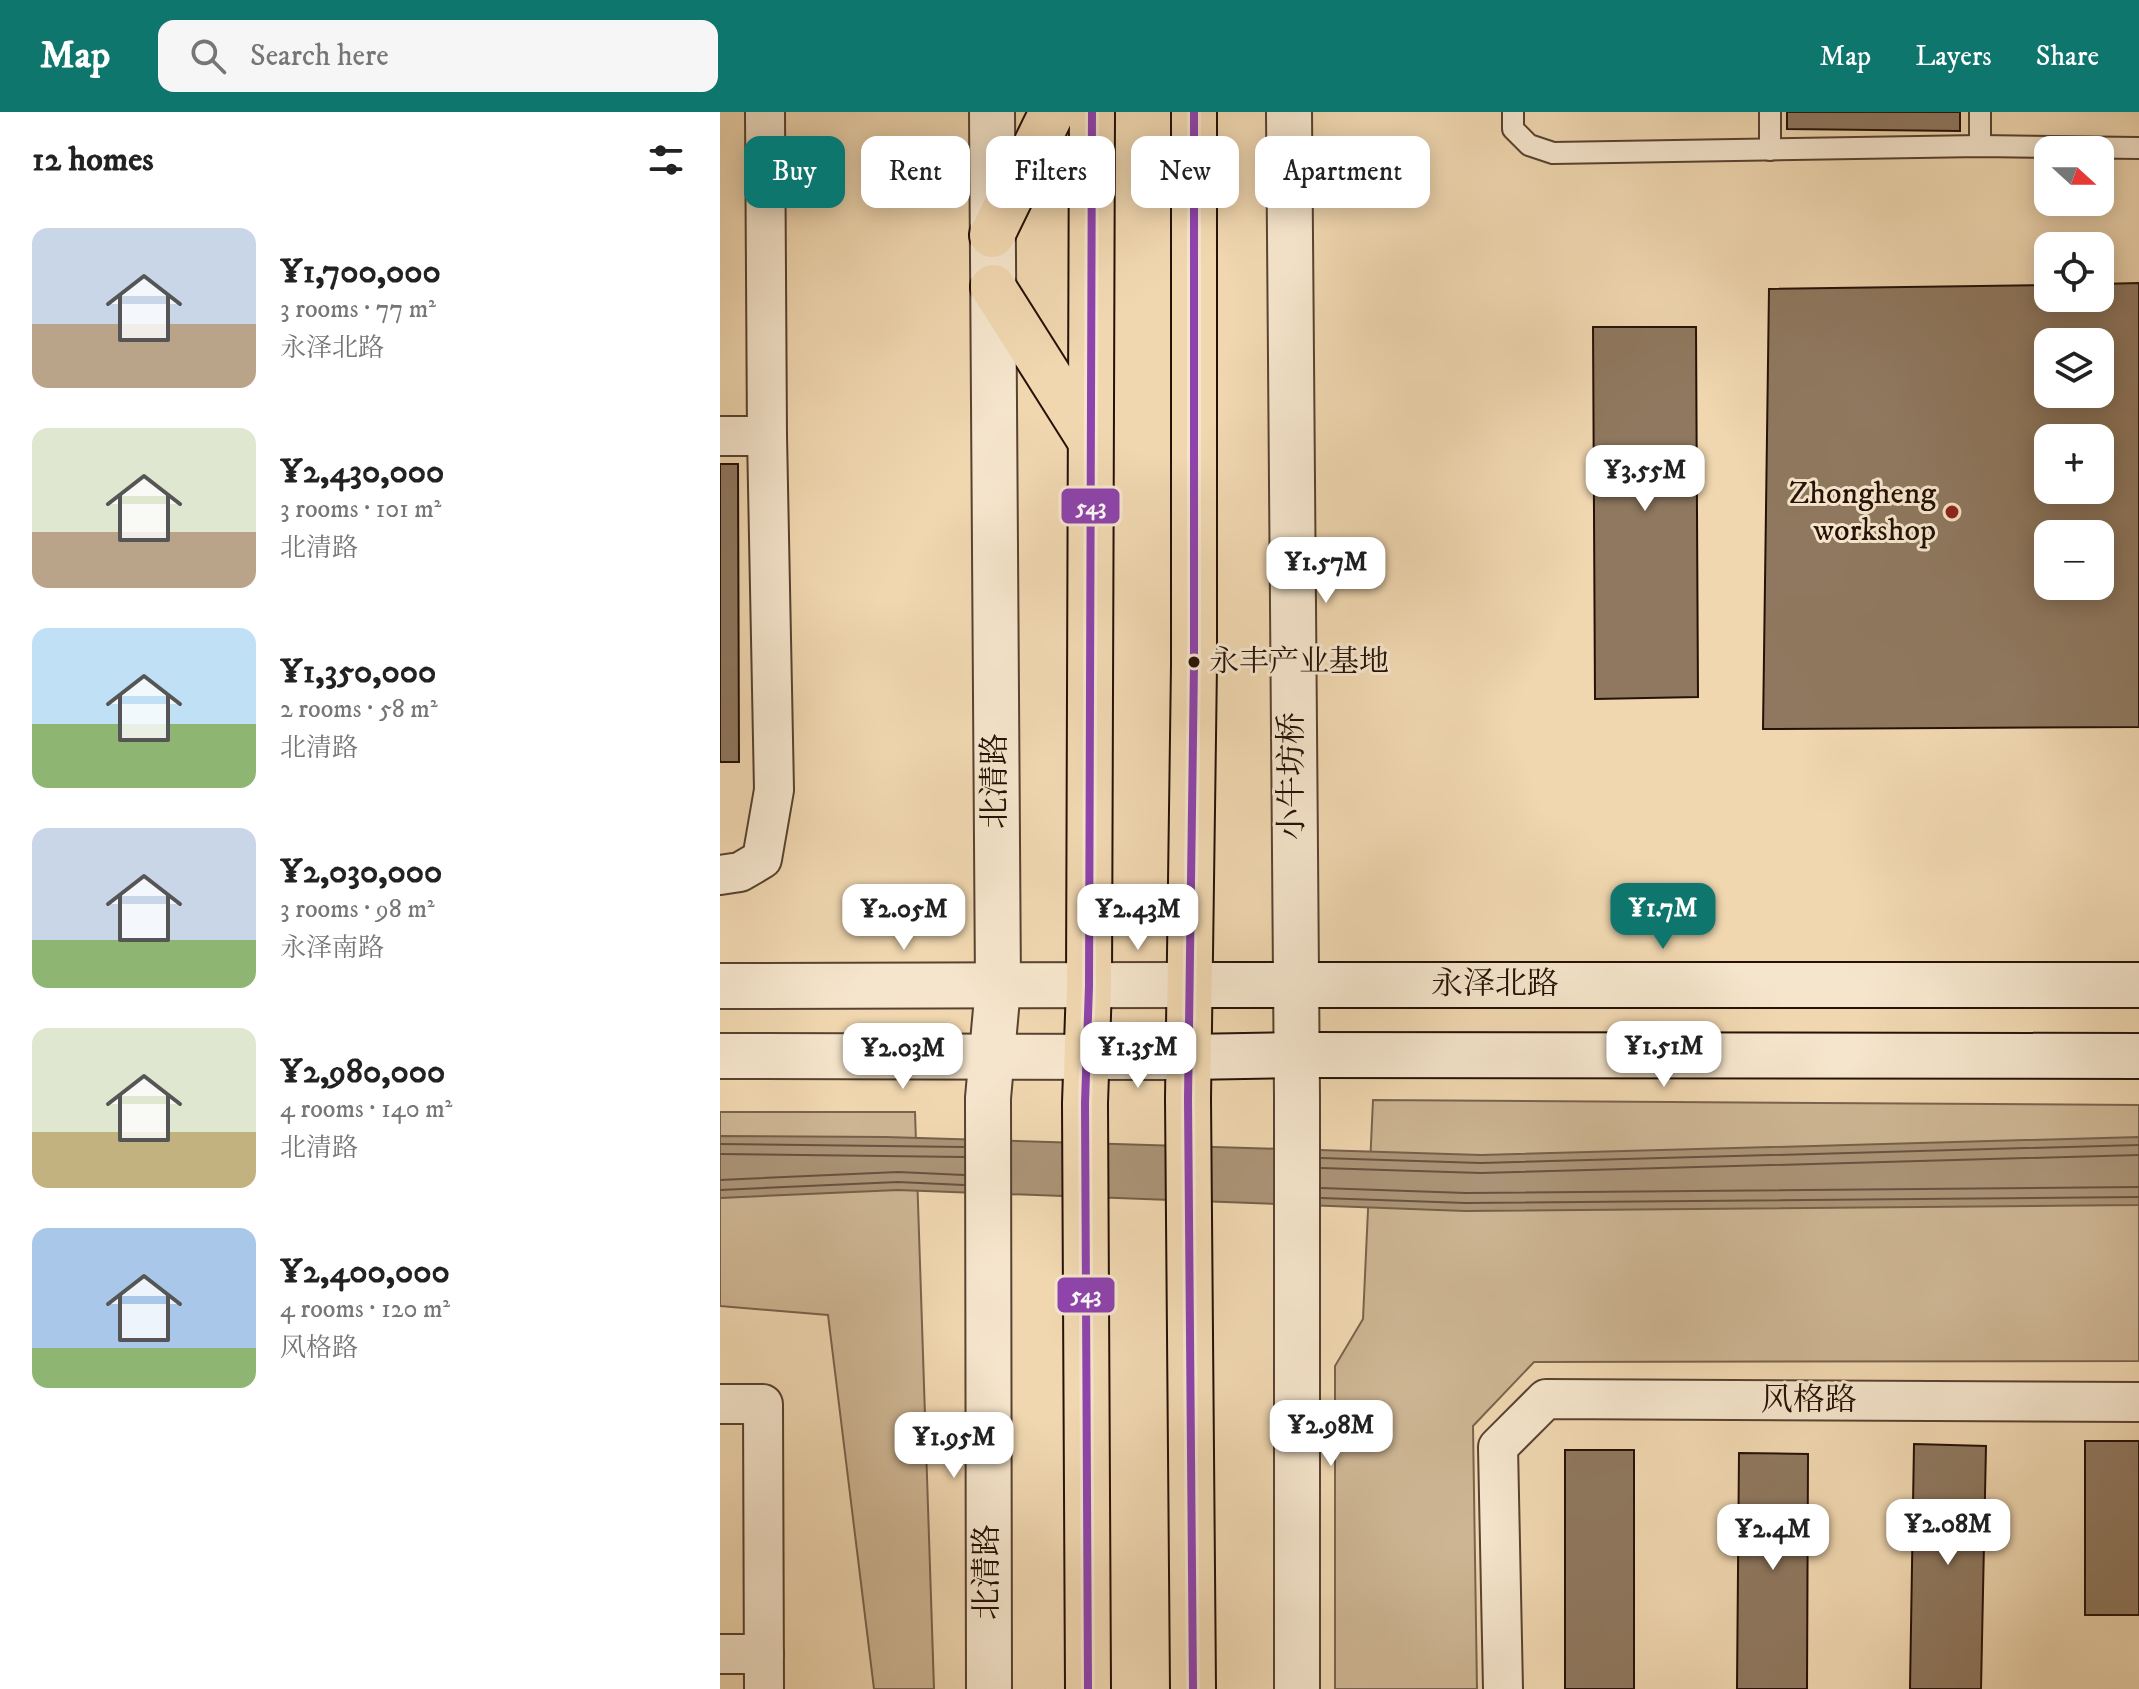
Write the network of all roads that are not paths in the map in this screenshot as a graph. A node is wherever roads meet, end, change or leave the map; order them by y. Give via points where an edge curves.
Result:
1 (765, 112) edge
2 (992, 112) edge
3 (1052, 112) edge
4 (1092, 112) edge
5 (1194, 112) edge
6 (1289, 112) edge
7 (1513, 112) edge
8 (1770, 112) edge
9 (1980, 112) edge
10 (1980, 146) junction
11 (2139, 148) edge
12 (1770, 150) junction
13 (992, 235) junction
14 (993, 287) junction
15 (720, 436) edge
16 (767, 436) junction
17 (1089, 439) junction
18 (720, 875) edge
19 (1188, 985) junction
20 (1295, 985) junction
21 (2139, 985) edge
22 (720, 986) edge
23 (1089, 986) junction
24 (998, 987) junction
25 (1296, 1055) junction
26 (720, 1056) edge
27 (1087, 1056) junction
28 (2139, 1056) edge
29 (990, 1078) junction
30 (1188, 1078) junction
31 (2139, 1402) edge
32 (720, 1404) edge
33 (720, 1654) edge
34 (764, 1671) edge
35 (989, 1689) edge
36 (1088, 1689) edge
37 (1193, 1689) edge
38 (1297, 1689) edge
39 (1503, 1689) edge

1 - 16 street
2 - 13 street, 北清路
3 - 13 main road
4 - 17 main road
5 - 19 main road
6 - 20 street, 小牛坊桥
7 - 12 lane via 1513,129 1529,145 1553,153
8 - 12 lane
9 - 10 lane
10 - 11 lane
10 - 12 lane
13 - 14 street, 北清路
14 - 17 main road
14 - 24 street, 北清路
15 - 16 street
16 - 18 street via 774,790 762,859 740,872
17 - 23 main road
19 - 20 street, 永泽北路
19 - 23 street, 永泽北路
19 - 30 main road
20 - 21 street, 永泽北路
20 - 25 street, 小牛坊桥
22 - 24 street, 永泽北路
23 - 24 street, 永泽北路
23 - 27 main road
24 - 29 street, 北清路
25 - 28 street
25 - 30 street
25 - 38 street, 小牛坊桥
26 - 29 street
27 - 29 street
27 - 30 street
27 - 36 main road
29 - 35 street, 北清路
30 - 37 main road
31 - 39 street, 风格路 via 1546,1399 1498,1447
32 - 34 street via 763,1404
33 - 34 street

